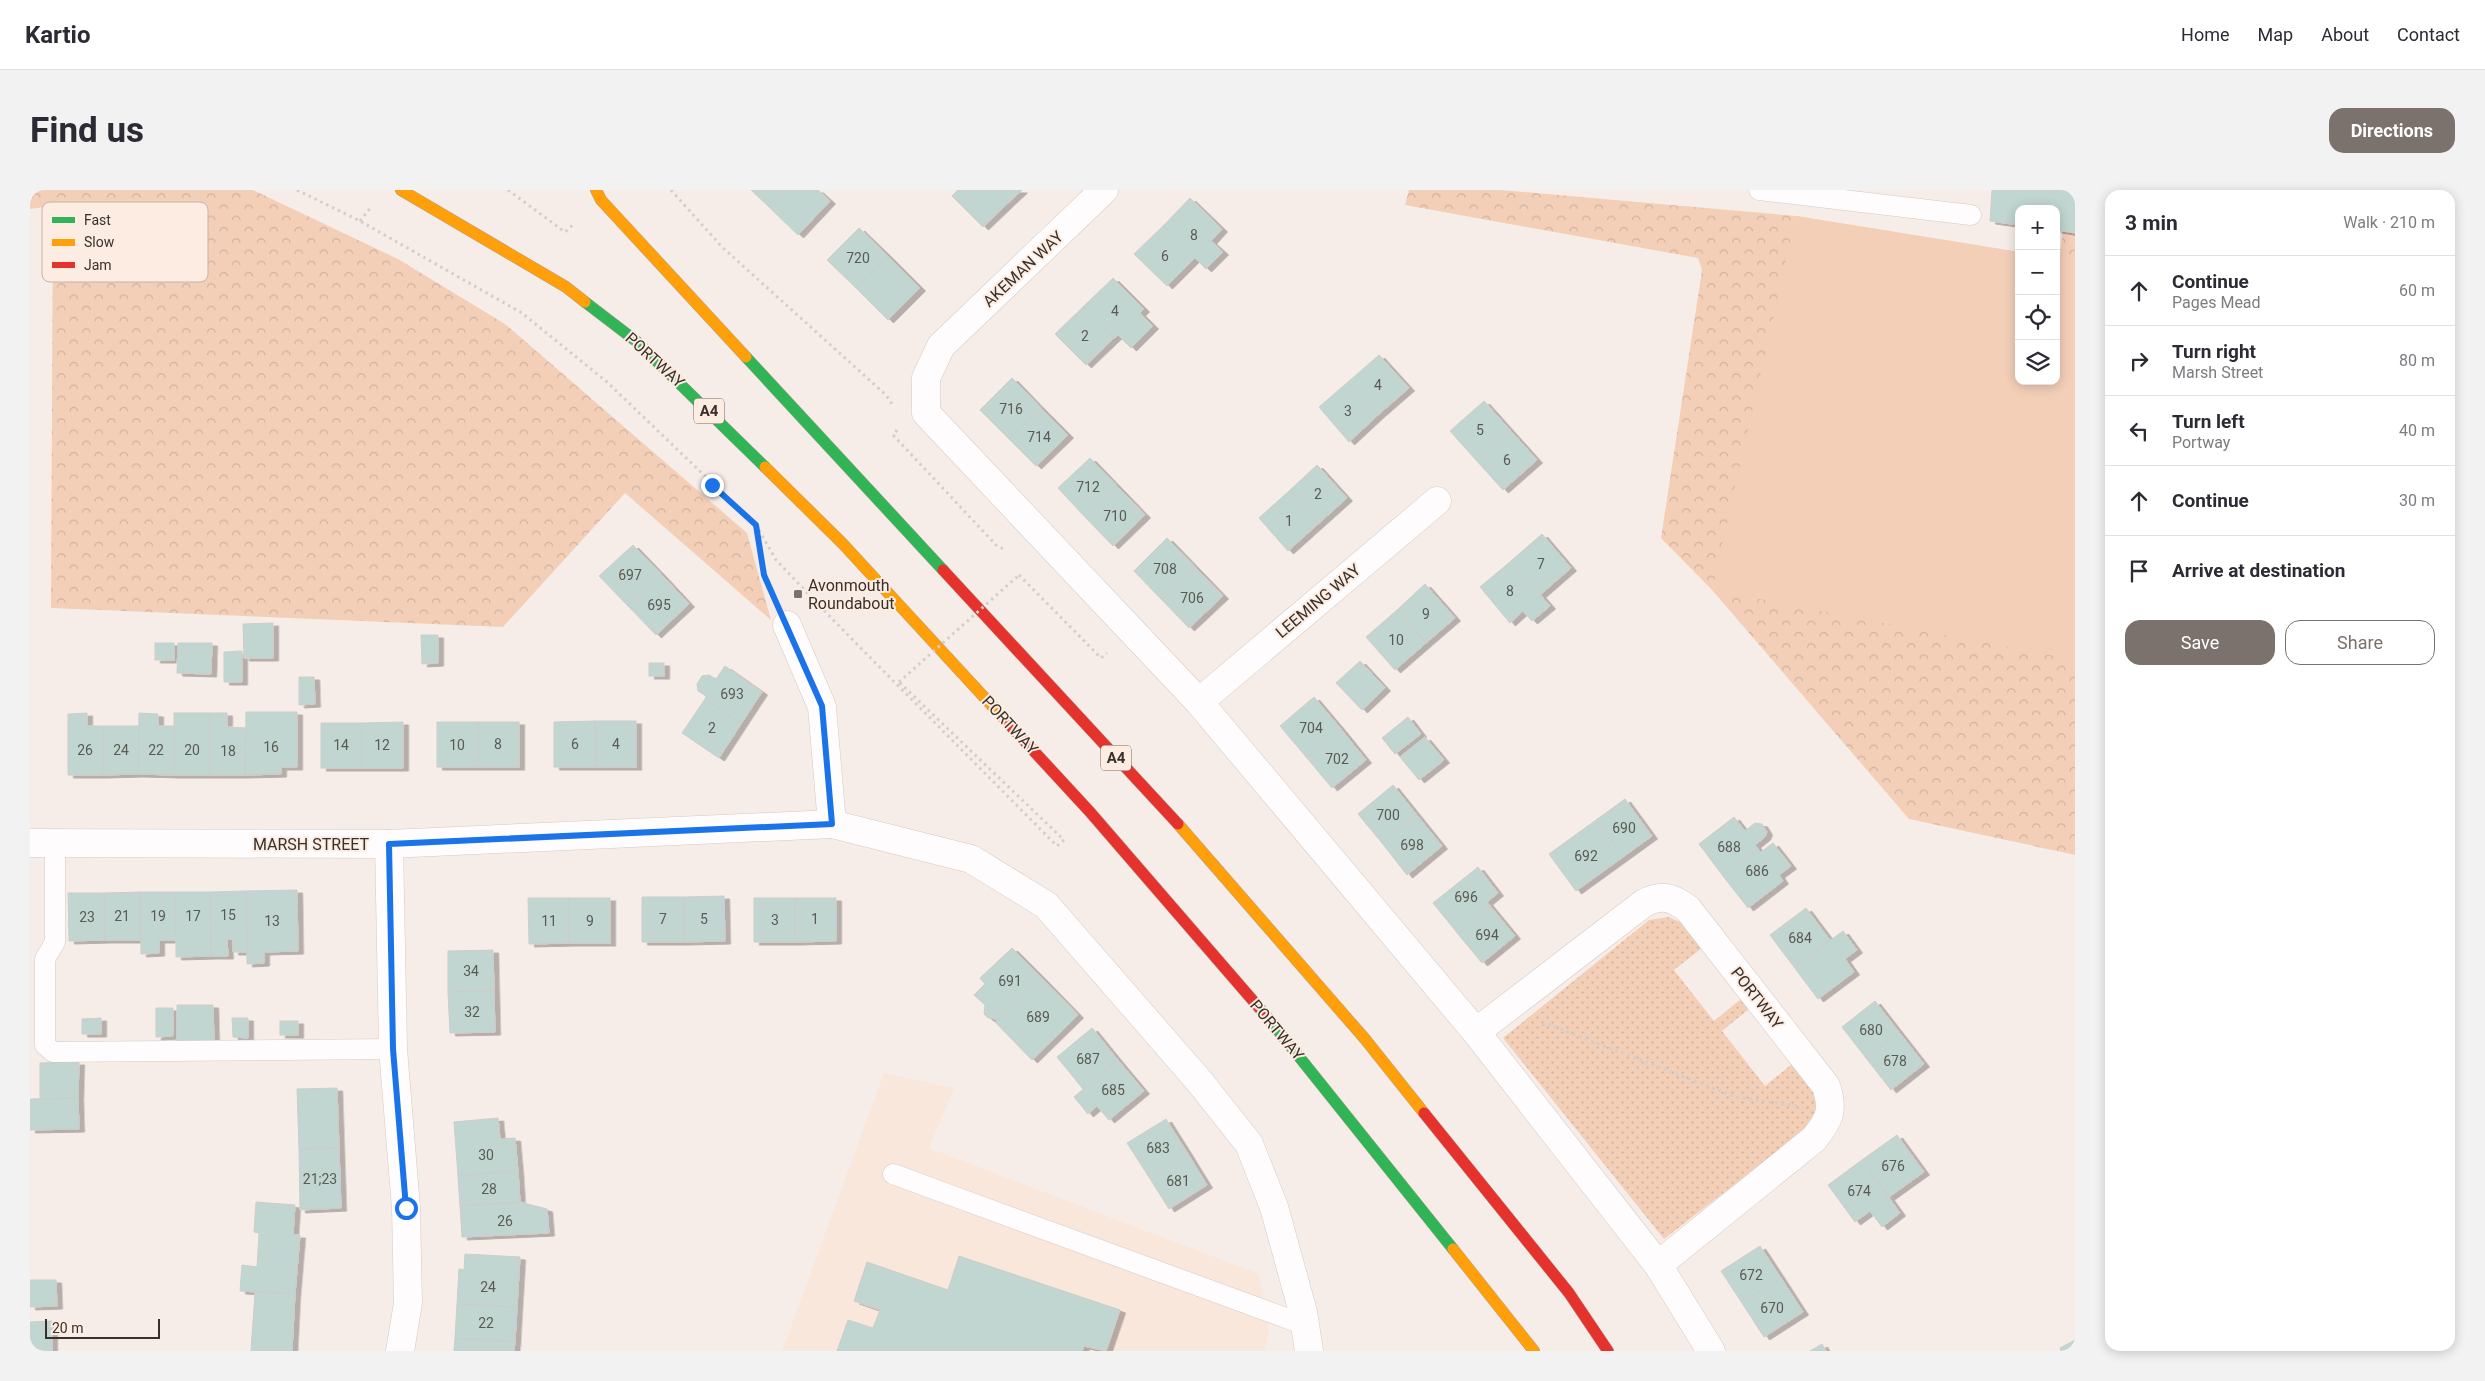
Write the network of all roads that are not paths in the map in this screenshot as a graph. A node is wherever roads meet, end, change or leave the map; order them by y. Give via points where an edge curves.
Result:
1 (401, 190) edge
2 (1104, 190) edge
3 (1759, 190) edge
4 (599, 195) edge
5 (1971, 215) dead end
6 (1437, 501) dead end
7 (787, 625) road end
8 (1199, 702) junction
9 (832, 824) junction
10 (42, 843) edge
11 (389, 844) junction
12 (1476, 1032) junction
13 (393, 1049) junction
14 (893, 1174) dead end
15 (1658, 1265) junction
16 (1307, 1338) edge
17 (400, 1351) edge
18 (1534, 1351) edge
19 (1608, 1351) edge
20 (1711, 1351) edge

1 - 18 highway, PORTWAY / A4 via 566,287 636,341 843,544 1090,812 1275,1026
2 - 8 street, AKEMAN WAY via 941,346 926,378 926,413
3 - 5 lane
4 - 19 highway, A4 via 1234,889 1371,1047 1568,1293
6 - 8 street, LEEMING WAY
7 - 9 street via 822,706
8 - 12 street
9 - 11 street, MARSH STREET
9 - 16 street via 970,859 1046,905 1194,1075 1249,1144 1274,1207
10 - 11 street, MARSH STREET
10 - 13 lane via 55,942 45,959 44,1045 49,1050
11 - 13 street
12 - 15 street
12 - 15 street, PORTWAY via 1644,903 1656,898 1668,899 1688,909 1826,1086 1831,1103 1830,1115 1814,1139
13 - 17 street via 406,1208 408,1303
14 - 16 lane
15 - 20 street

